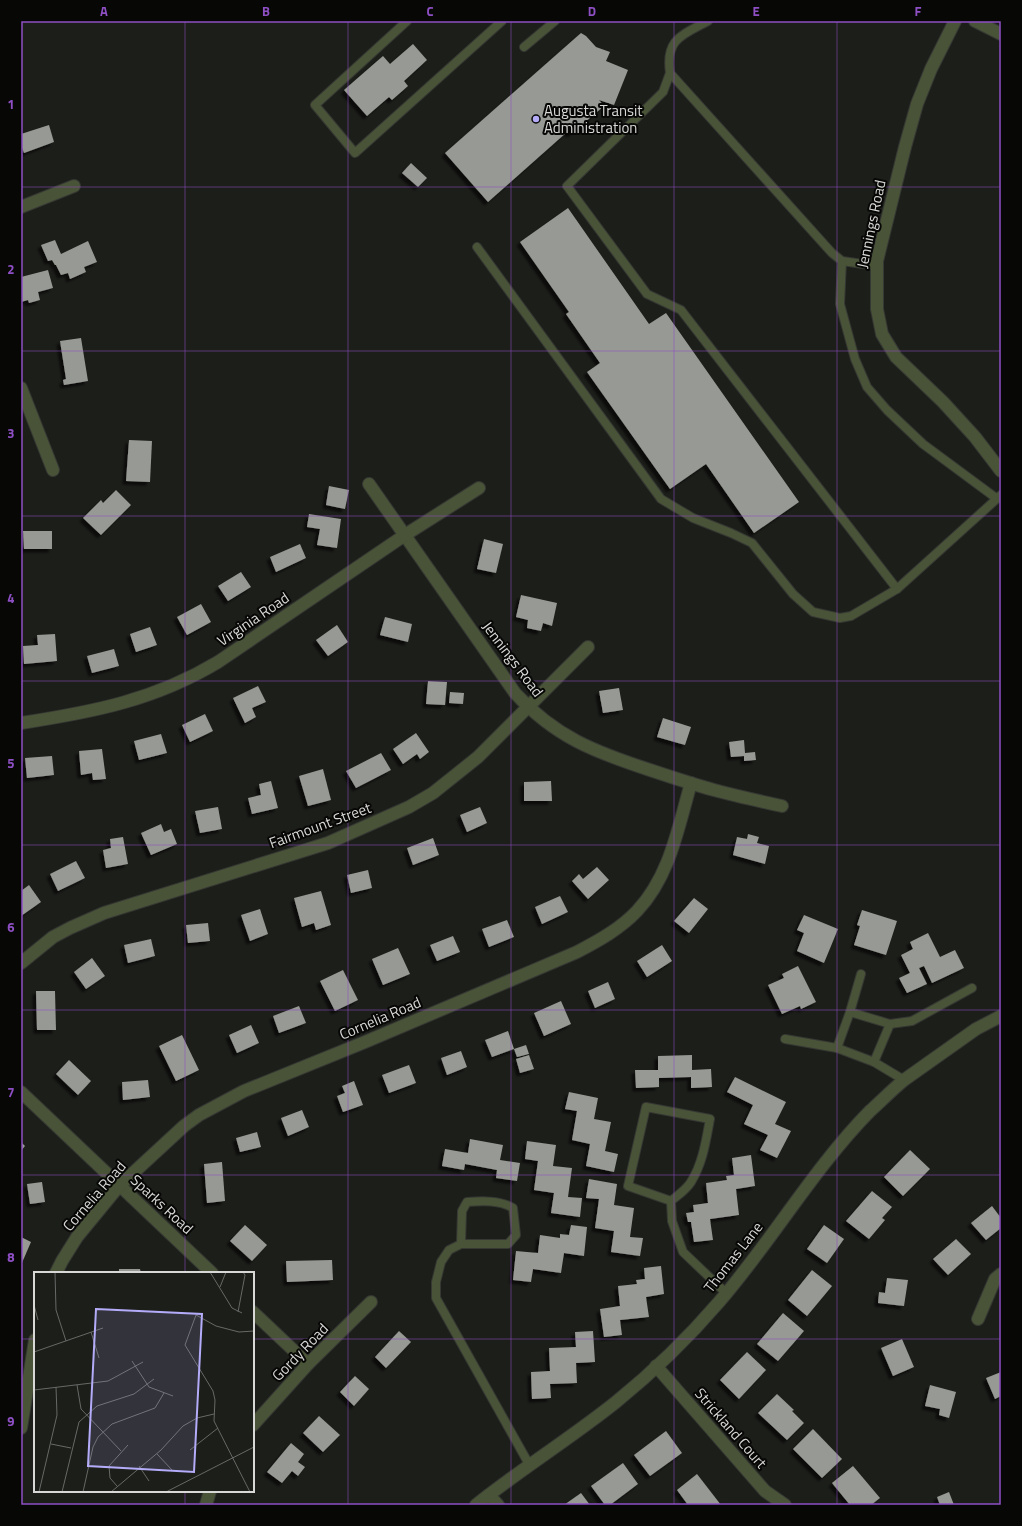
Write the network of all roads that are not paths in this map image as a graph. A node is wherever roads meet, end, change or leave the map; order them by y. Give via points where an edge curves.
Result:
1 (407, 21) edge
2 (502, 21) edge
3 (555, 21) edge
4 (708, 21) edge
5 (955, 21) edge
6 (975, 21) edge
7 (1001, 34) edge
8 (524, 47) dead end
9 (670, 73) junction
10 (74, 186) dead end
11 (21, 207) edge
12 (477, 248) dead end
13 (842, 261) junction
14 (877, 266) junction
15 (21, 388) edge
16 (53, 470) dead end
17 (1001, 471) edge
18 (369, 484) dead end
19 (479, 488) dead end
20 (999, 497) edge
21 (405, 535) junction
22 (897, 589) junction
23 (588, 647) dead end
24 (528, 707) junction
25 (21, 723) edge
26 (691, 783) junction
27 (782, 806) dead end
28 (21, 963) edge
29 (861, 974) dead end
30 (972, 988) dead end
31 (850, 1012) junction
32 (1001, 1016) edge
33 (890, 1024) junction
34 (785, 1039) dead end
35 (837, 1048) junction
36 (874, 1062) junction
37 (904, 1080) junction
38 (21, 1092) edge
39 (119, 1186) junction
40 (671, 1201) junction
41 (461, 1244) junction
42 (56, 1272) edge
43 (211, 1272) edge
44 (1001, 1274) edge
45 (726, 1293) junction
46 (371, 1302) dead end
47 (254, 1313) edge
48 (978, 1319) dead end
49 (34, 1346) edge
50 (308, 1364) junction
51 (656, 1366) junction
52 (254, 1424) edge
53 (21, 1428) edge
54 (530, 1466) junction
55 (210, 1492) edge
56 (488, 1495) junction
57 (206, 1505) edge
58 (476, 1505) edge
59 (498, 1505) edge
60 (785, 1505) edge

1 - 2 lane via 315,105 355,153
3 - 8 lane
4 - 9 lane via 680,36 671,47 668,61
5 - 14 street, Jennings Road via 917,104
6 - 7 street
9 - 13 lane
9 - 22 lane via 663,92 567,186 646,294 681,310
10 - 11 street
12 - 22 lane via 661,499 694,518 752,543 793,594 813,612 840,618 851,616
13 - 14 lane
13 - 20 lane via 840,304 855,359 867,388 923,444
14 - 17 street, Jennings Road via 877,309 882,334 887,343 896,357 975,437
15 - 16 street
18 - 21 street, Jennings Road
19 - 21 street, Virginia Road
20 - 22 lane
21 - 24 street, Jennings Road via 515,693
21 - 25 street, Virginia Road via 197,675 150,695 108,708
23 - 24 street, Fairmount Street
24 - 26 street, Jennings Road via 573,740 604,755
24 - 28 street, Fairmount Street via 478,757 434,793 409,807 328,842 104,913 53,937
26 - 27 street, Jennings Road
26 - 39 street, Cornelia Road via 669,861 657,885 636,912 605,936 577,952 211,1107 184,1126
29 - 31 lane
30 - 33 lane via 912,1021
31 - 33 lane
31 - 35 lane
32 - 37 street, Thomas Lane via 976,1029
33 - 36 lane
34 - 35 lane
35 - 36 lane
36 - 37 lane
37 - 45 street, Thomas Lane via 860,1122 832,1155
38 - 39 street, Sparks Road
39 - 42 street, Cornelia Road via 77,1237
39 - 43 street, Sparks Road
40 - 40 lane via 692,1182 703,1156 710,1119 646,1107 628,1186
40 - 45 lane via 672,1221 683,1252
41 - 41 lane via 508,1244 516,1235 513,1208 506,1204 467,1202 462,1211
41 - 54 lane via 448,1250 442,1262 436,1282 436,1298
44 - 48 street via 995,1278
45 - 51 street, Thomas Lane via 691,1333
46 - 50 street, Gordy Road
47 - 50 street
49 - 53 street
50 - 52 street, Gordy Road
51 - 54 street, Thomas Lane via 615,1402
51 - 60 street, Strickland Court via 765,1491
54 - 56 street, Thomas Lane
55 - 57 street
56 - 58 street, Thomas Lane
56 - 59 street

